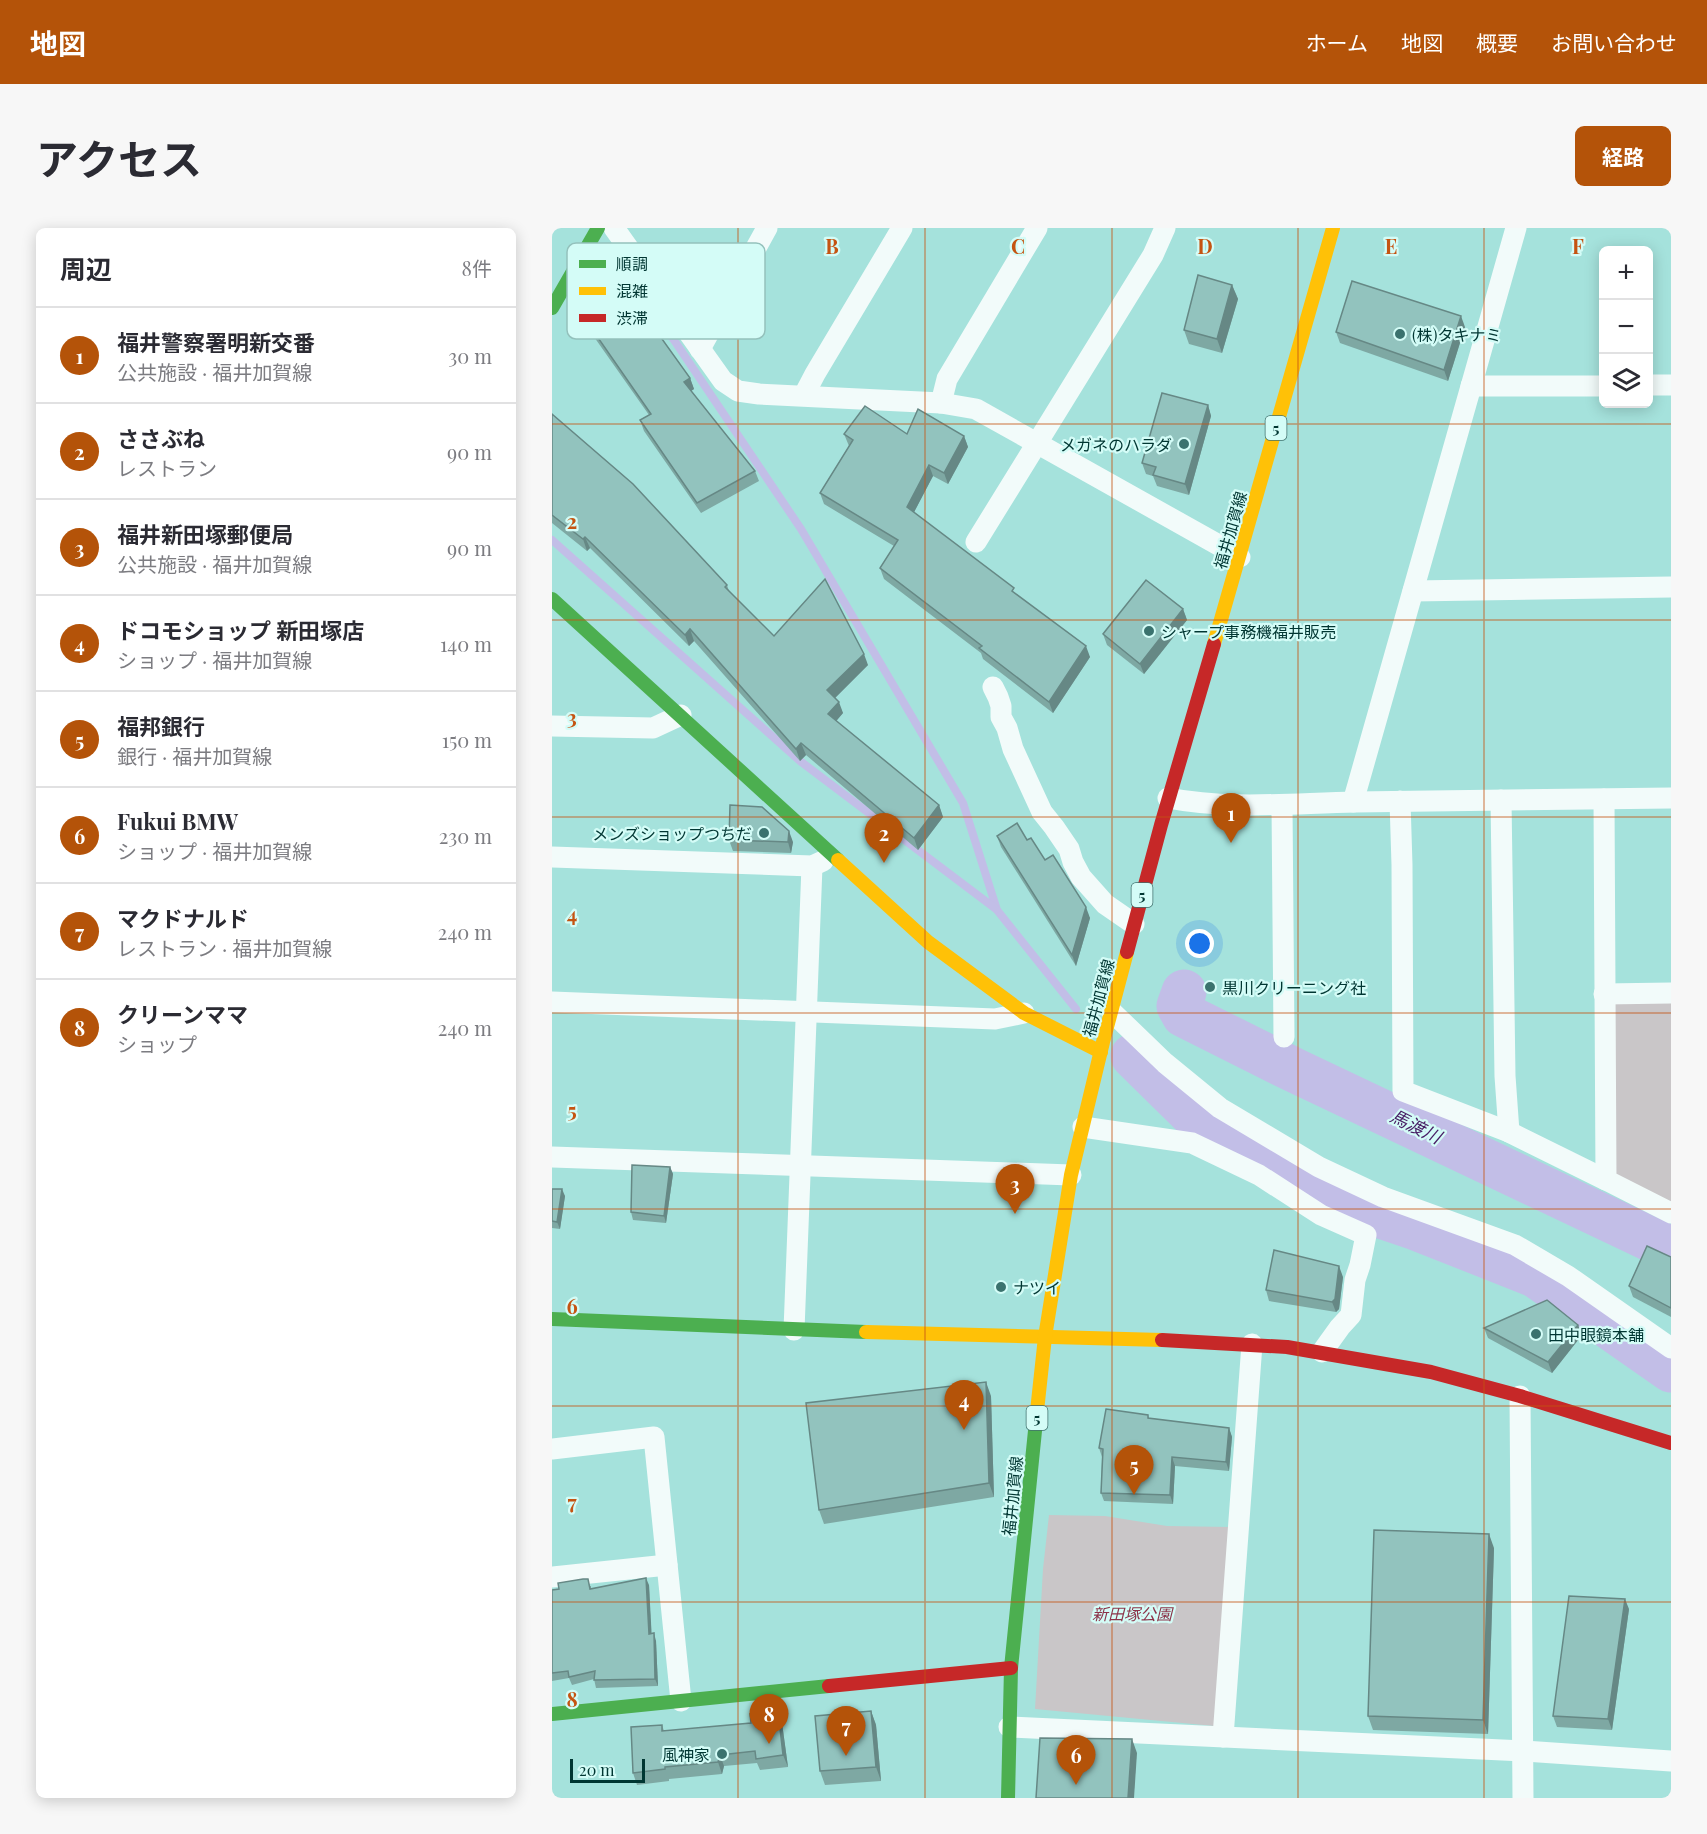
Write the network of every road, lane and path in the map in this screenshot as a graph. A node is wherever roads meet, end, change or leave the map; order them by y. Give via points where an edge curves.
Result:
1 (598, 228) edge
2 (614, 228) edge
3 (767, 228) edge
4 (902, 228) edge
5 (1037, 228) edge
6 (1165, 228) edge
7 (1333, 228) edge
8 (1516, 228) edge
9 (589, 243) edge
10 (625, 243) edge
11 (759, 243) edge
12 (567, 282) edge
13 (552, 308) edge
14 (693, 339) edge
15 (706, 339) edge
16 (700, 349) junction
17 (1671, 385) edge
18 (1471, 386) junction
19 (1599, 386) edge
20 (1653, 386) edge
21 (804, 395) junction
22 (941, 403) junction
23 (1036, 444) junction
24 (976, 542) dead end
25 (1240, 557) junction
26 (1671, 587) edge
27 (1413, 591) junction
28 (552, 599) edge
29 (993, 687) dead end
30 (681, 715) junction
31 (552, 726) edge
32 (1171, 788) junction
33 (1671, 798) edge
34 (1604, 799) junction
35 (1501, 800) junction
36 (1400, 801) junction
37 (1353, 802) junction
38 (1282, 805) junction
39 (833, 856) junction
40 (552, 857) edge
41 (812, 866) junction
42 (1134, 924) junction
43 (1671, 993) edge
44 (1604, 994) junction
45 (552, 1002) edge
46 (805, 1012) junction
47 (1024, 1014) junction
48 (1110, 1017) junction
49 (1284, 1037) dead end
50 (1102, 1047) junction
51 (1083, 1127) junction
52 (1509, 1132) junction
53 (552, 1157) edge
54 (801, 1167) junction
55 (1071, 1175) junction
56 (1606, 1180) junction
57 (1671, 1214) edge
58 (552, 1307) edge
59 (562, 1319) edge
60 (552, 1330) edge
61 (794, 1330) junction
62 (1045, 1336) junction
63 (1252, 1344) junction
64 (1671, 1348) edge
65 (1322, 1352) junction
66 (1520, 1396) junction
67 (1671, 1443) edge
68 (552, 1449) edge
69 (667, 1565) junction
70 (552, 1577) edge
71 (1011, 1668) junction
72 (681, 1701) junction
73 (552, 1714) edge
74 (1009, 1727) junction
75 (1223, 1737) junction
76 (1524, 1751) junction
77 (1671, 1761) edge
78 (1008, 1798) edge
79 (1523, 1798) edge

1 - 9 street
2 - 10 street
3 - 11 street
4 - 21 street
5 - 22 street via 947,379
6 - 23 street via 1154,255
7 - 25 street, 福井加賀線 / 5
8 - 18 street
12 - 13 street
14 - 16 street
15 - 16 street
16 - 21 street via 723,381 738,391
17 - 20 street
18 - 19 street
18 - 27 street
21 - 22 street
22 - 23 street via 976,409
23 - 24 street
23 - 25 street
25 - 32 street, 福井加賀線 / 5
26 - 27 street
27 - 37 street
28 - 30 street
29 - 42 street via 1013,749 1042,812 1069,849 1081,877 1105,904
30 - 31 street via 652,728
30 - 39 street
32 - 38 street via 1192,803
32 - 42 street, 福井加賀線 / 5
33 - 34 street
34 - 35 street
34 - 44 street
35 - 36 street
35 - 52 street
36 - 37 street
36 - 52 street via 1403,1091
37 - 38 street
38 - 49 street
39 - 41 street
39 - 47 street via 928,942
40 - 41 street
41 - 46 street
42 - 48 street, 福井加賀線 / 5
43 - 44 street
44 - 56 street
45 - 46 street
46 - 47 street via 995,1019
46 - 54 street
47 - 50 street
48 - 50 street, 福井加賀線 / 5
48 - 64 street via 1220,1108 1319,1167 1383,1197 1515,1245 1568,1276
50 - 51 street, 福井加賀線 / 5
51 - 55 street, 福井加賀線 / 5
51 - 65 street via 1192,1143 1259,1175 1321,1215 1366,1235 1351,1315
52 - 56 street
53 - 54 street
54 - 55 street
54 - 61 street
55 - 62 street, 福井加賀線 / 5
56 - 57 street
58 - 59 street
59 - 60 street
59 - 61 street
61 - 62 street
62 - 63 street
62 - 71 street, 福井加賀線 / 5
63 - 65 street
63 - 75 street
65 - 66 street via 1431,1372
66 - 67 street
66 - 76 street
68 - 69 street via 654,1437
69 - 70 street
69 - 72 street
71 - 72 street
71 - 74 street, 福井加賀線 / 5
72 - 73 street
74 - 75 street
74 - 78 street, 福井加賀線 / 5
75 - 76 street
76 - 77 street
76 - 79 street

